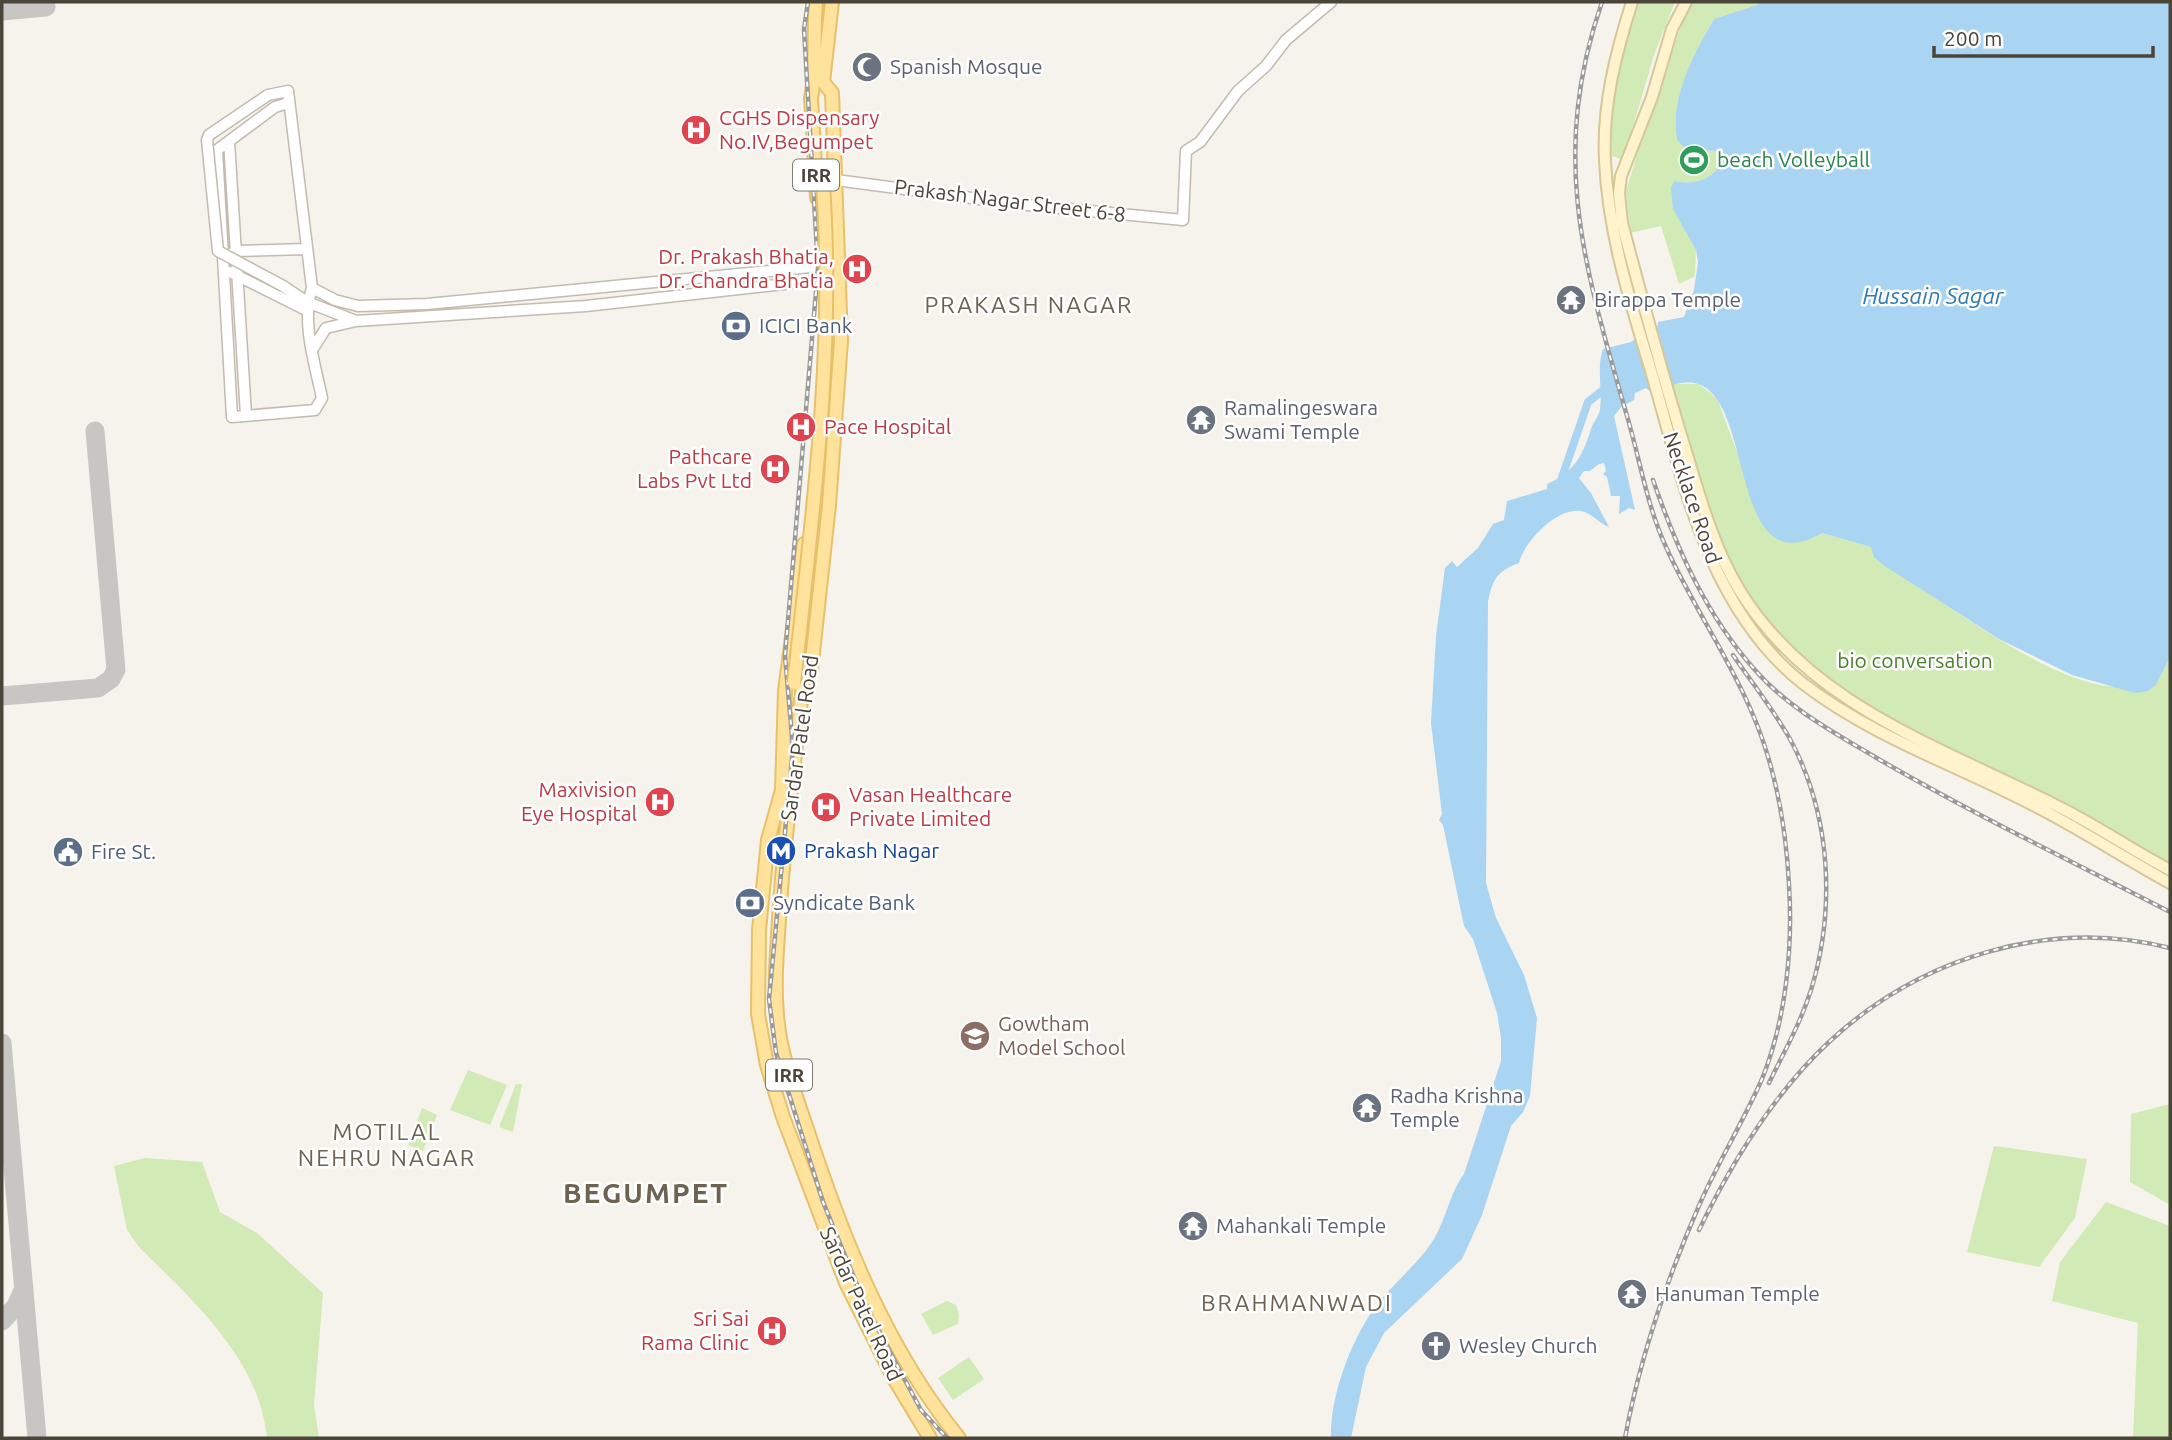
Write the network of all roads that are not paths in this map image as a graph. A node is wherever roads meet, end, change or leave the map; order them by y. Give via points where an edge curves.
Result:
1 (816, 2) edge
2 (832, 2) edge
3 (1331, 2) edge
4 (1632, 2) edge
5 (1686, 2) edge
6 (819, 83) junction
7 (288, 103) junction
8 (229, 141) junction
9 (1606, 176) junction
10 (1621, 176) junction
11 (836, 180) junction
12 (819, 239) junction
13 (307, 249) junction
14 (235, 251) junction
15 (841, 269) junction
16 (819, 273) junction
17 (747, 274) junction
18 (235, 275) junction
19 (312, 288) junction
20 (748, 288) junction
21 (585, 291) junction
22 (1635, 298) junction
23 (427, 304) junction
24 (370, 306) junction
25 (586, 306) junction
26 (307, 307) junction
27 (428, 318) junction
28 (370, 320) junction
29 (356, 321) junction
30 (819, 339) junction
31 (841, 341) junction
32 (312, 350) junction
33 (246, 415) junction
34 (1720, 565) junction
35 (800, 687) junction
36 (786, 741) junction
37 (2170, 870) edge
38 (2170, 883) edge
39 (930, 1438) edge
40 (959, 1438) edge

1 - 6 main road, Sardar Patel Road / IRR via 812,45
2 - 6 main road, Sardar Patel Road / IRR
3 - 11 street, Prakash Nagar Street 6-8 via 1286,40 1238,91 1200,142 1186,151 1183,220
4 - 9 main road, Necklace Road via 1608,100
5 - 10 main road, Necklace Road via 1672,29
6 - 11 main road, Sardar Patel Road / IRR via 832,93
6 - 12 main road, Sardar Patel Road / IRR via 811,98
6 - 35 main road, IRR, bridge via 828,328
7 - 8 street via 275,107
7 - 13 street
7 - 26 street, bridge via 288,91 268,95 207,140 218,251 283,286
8 - 14 street
8 - 33 street via 217,150 232,417
9 - 10 main road
9 - 22 main road, Necklace Road via 1614,241
10 - 22 main road, Necklace Road via 1622,223
11 - 15 main road, Sardar Patel Road / IRR
12 - 15 main road via 829,231 835,235
12 - 16 main road, Sardar Patel Road / IRR
13 - 14 street
13 - 19 street
14 - 18 street via 228,266
15 - 31 main road, Sardar Patel Road / IRR
16 - 17 street
16 - 20 street
16 - 30 main road, Sardar Patel Road / IRR
17 - 20 street
17 - 21 street
18 - 26 street
18 - 33 street
19 - 24 street via 346,304
19 - 26 street
20 - 25 street
21 - 23 street
21 - 25 street
22 - 34 main road, Necklace Road
23 - 24 street
23 - 27 street
24 - 28 street
25 - 27 street
26 - 29 street
26 - 32 street
27 - 28 street
28 - 29 street
29 - 32 street via 326,328
30 - 31 main road
30 - 36 main road, Sardar Patel Road / IRR via 814,458 785,691
31 - 35 main road, Sardar Patel Road / IRR via 810,680
32 - 33 street via 322,398 318,408
34 - 37 main road, Necklace Road via 1788,653 1865,710 1926,746 2057,806
34 - 38 main road, Necklace Road via 1765,644 1804,683 1866,726 2049,813
35 - 36 main road, IRR
35 - 40 main road, Sardar Patel Road / IRR via 776,962 784,1060 828,1193 879,1311 930,1401
36 - 39 main road, Sardar Patel Road / IRR via 782,790 768,840 759,930 758,1014 767,1065 846,1283

